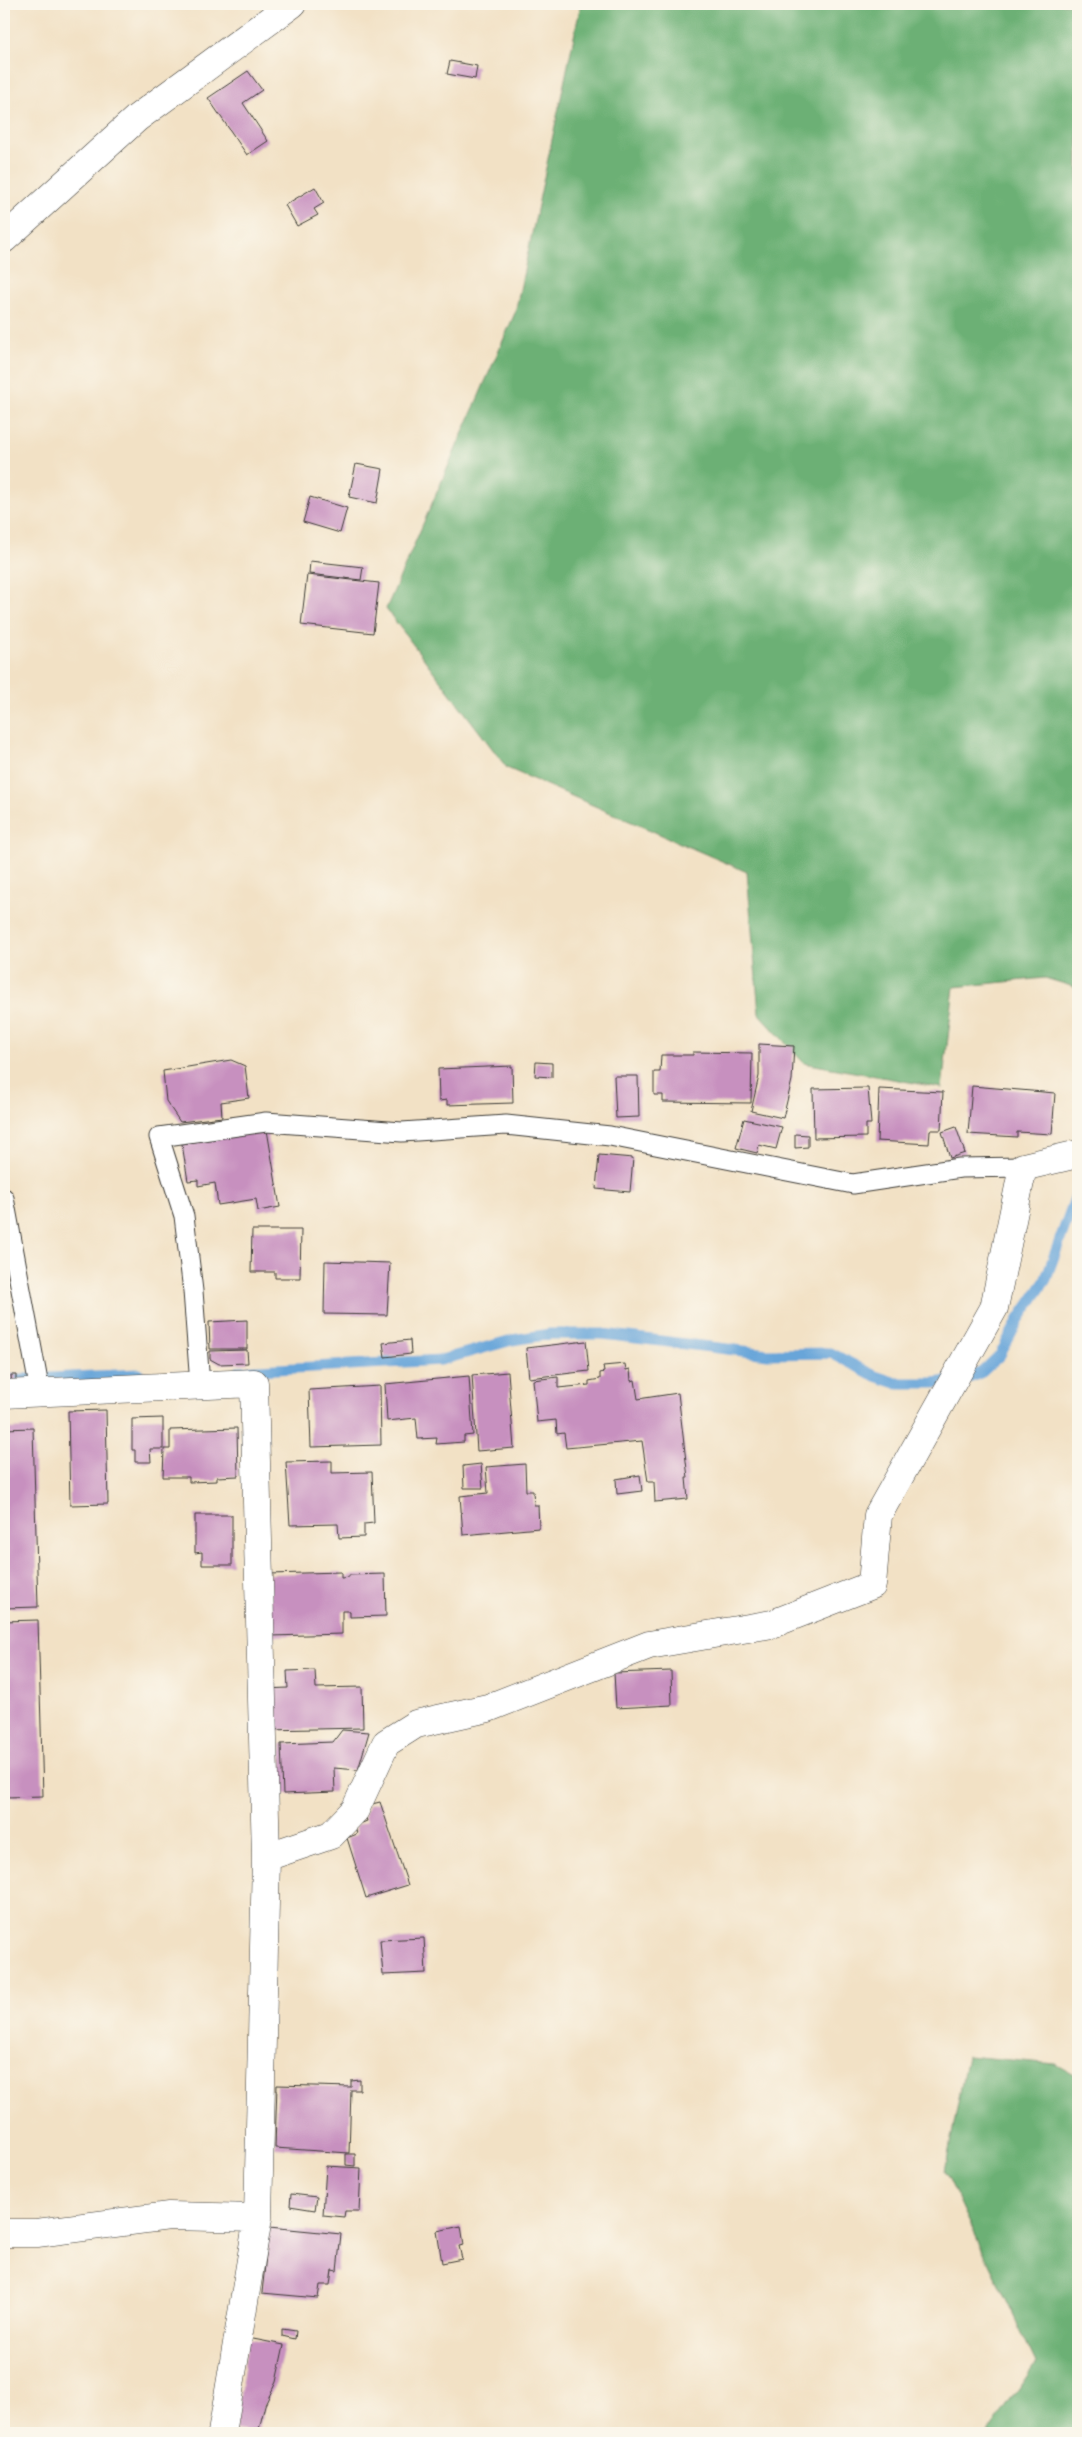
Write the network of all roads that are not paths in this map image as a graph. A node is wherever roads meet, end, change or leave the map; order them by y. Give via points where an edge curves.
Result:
1 (292, 4) edge
2 (4, 240) edge
3 (1078, 1154) edge
4 (1023, 1167) junction
5 (4, 1198) edge
6 (199, 1376) junction
7 (39, 1382) junction
8 (4, 1394) edge
9 (266, 1857) junction
10 (258, 2218) junction
11 (4, 2233) edge
12 (222, 2433) edge

1 - 2 street via 137,118
3 - 4 street
4 - 6 lane via 960,1168 853,1184 610,1136 506,1126 402,1132 266,1122 159,1137 184,1216
4 - 9 street via 994,1308 878,1514 872,1585 772,1624 649,1645 488,1708 416,1724 386,1743 355,1810 331,1835
5 - 7 lane
6 - 7 street
6 - 9 street via 254,1383
7 - 8 street
9 - 10 street
10 - 11 street via 169,2216 37,2233
10 - 12 street

